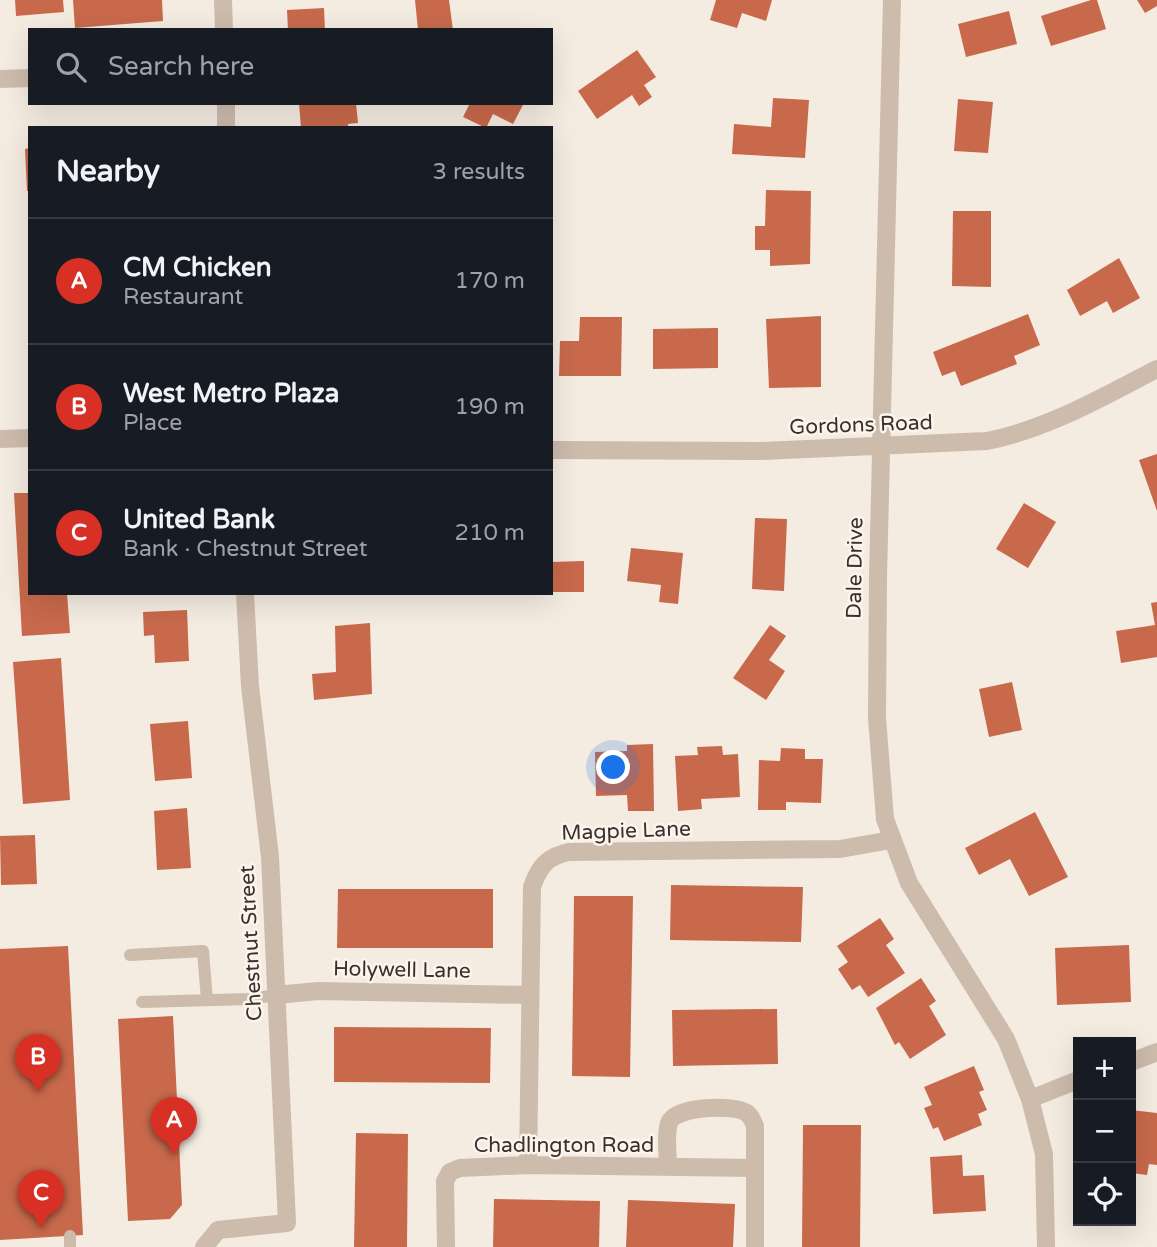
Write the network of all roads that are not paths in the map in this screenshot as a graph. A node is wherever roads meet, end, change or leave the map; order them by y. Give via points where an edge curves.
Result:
1 (223, 0) edge
2 (892, 0) edge
3 (225, 28) edge
4 (28, 78) edge
5 (0, 79) edge
6 (226, 105) edge
7 (226, 126) edge
8 (1157, 369) edge
9 (28, 438) edge
10 (0, 439) edge
11 (880, 446) junction
12 (553, 450) edge
13 (245, 595) edge
14 (891, 840) junction
15 (130, 955) dead end
16 (276, 995) junction
17 (528, 995) junction
18 (207, 1000) junction
19 (142, 1002) dead end
20 (1157, 1052) edge
21 (1136, 1060) edge
22 (1073, 1082) edge
23 (1030, 1099) junction
24 (528, 1165) junction
25 (668, 1167) junction
26 (755, 1168) junction
27 (219, 1230) junction
28 (204, 1247) edge
29 (228, 1247) edge
30 (446, 1247) edge
31 (755, 1247) edge
32 (1046, 1247) edge

1 - 3 street
2 - 11 street, Dale Drive
4 - 5 street
6 - 7 street
8 - 11 street, Gordons Road via 1060,419 1014,436 934,446
9 - 10 street
11 - 12 street, Gordons Road via 760,451
11 - 14 street, Dale Drive via 877,718
13 - 16 street, Chestnut Street via 250,686 270,857
14 - 17 street, Magpie Lane via 840,849 554,855 538,867 532,887
14 - 23 street, Dale Drive via 925,913 1006,1039
15 - 18 lane via 203,951
16 - 17 street, Holywell Lane via 318,991
16 - 18 lane
16 - 27 street, Chestnut Street via 287,1223
17 - 24 street, Magpie Lane
18 - 19 lane
20 - 21 street
22 - 23 street
23 - 32 street, Dale Drive via 1044,1154
24 - 25 street, Chadlington Road
24 - 30 street, Chadlington Road via 450,1172 446,1181
25 - 26 street, Chadlington Road
25 - 26 street via 669,1122 676,1114 688,1109 740,1109 755,1126
26 - 31 street
27 - 28 street
27 - 29 street

